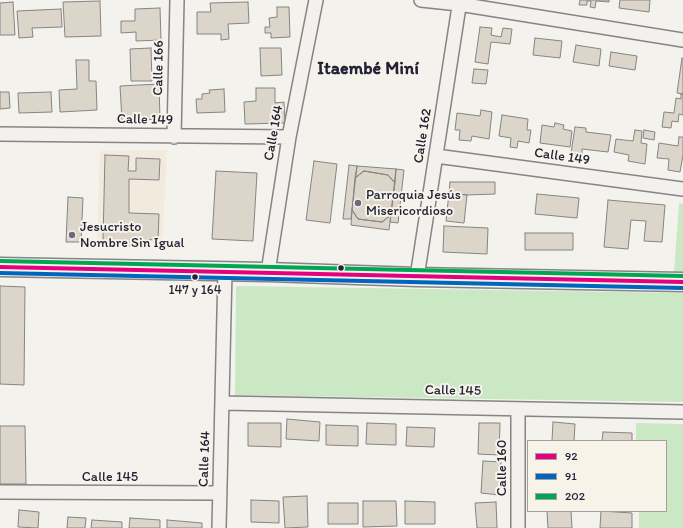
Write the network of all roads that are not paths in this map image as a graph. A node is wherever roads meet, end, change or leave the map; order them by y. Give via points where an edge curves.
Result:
1 (177, 0) edge
2 (316, 0) edge
3 (421, 0) edge
4 (460, 2) edge
5 (683, 40) edge
6 (0, 134) edge
7 (174, 136) junction
8 (289, 137) junction
9 (436, 156) junction
10 (683, 189) edge
11 (0, 268) edge
12 (225, 272) junction
13 (268, 272) junction
14 (417, 277) junction
15 (683, 282) edge
16 (222, 403) junction
17 (518, 409) junction
18 (683, 412) edge
19 (0, 492) edge
20 (220, 493) junction
21 (219, 528) edge
22 (518, 528) edge

1 - 7 street, Calle 166
2 - 8 street, Calle 164
3 - 4 street
4 - 5 street
4 - 9 street, Calle 162
6 - 7 street, Calle 149
7 - 8 street, Calle 149
8 - 13 street, Calle 164
9 - 10 street, Calle 149
9 - 14 street, Calle 162
11 - 12 main road
12 - 13 main road
12 - 16 street, Calle 164
13 - 14 main road
14 - 15 main road
16 - 17 street, Calle 145
16 - 20 street, Calle 164
17 - 18 street, Calle 145
17 - 22 street, Calle 160
19 - 20 street, Calle 145
20 - 21 street, Calle 164

